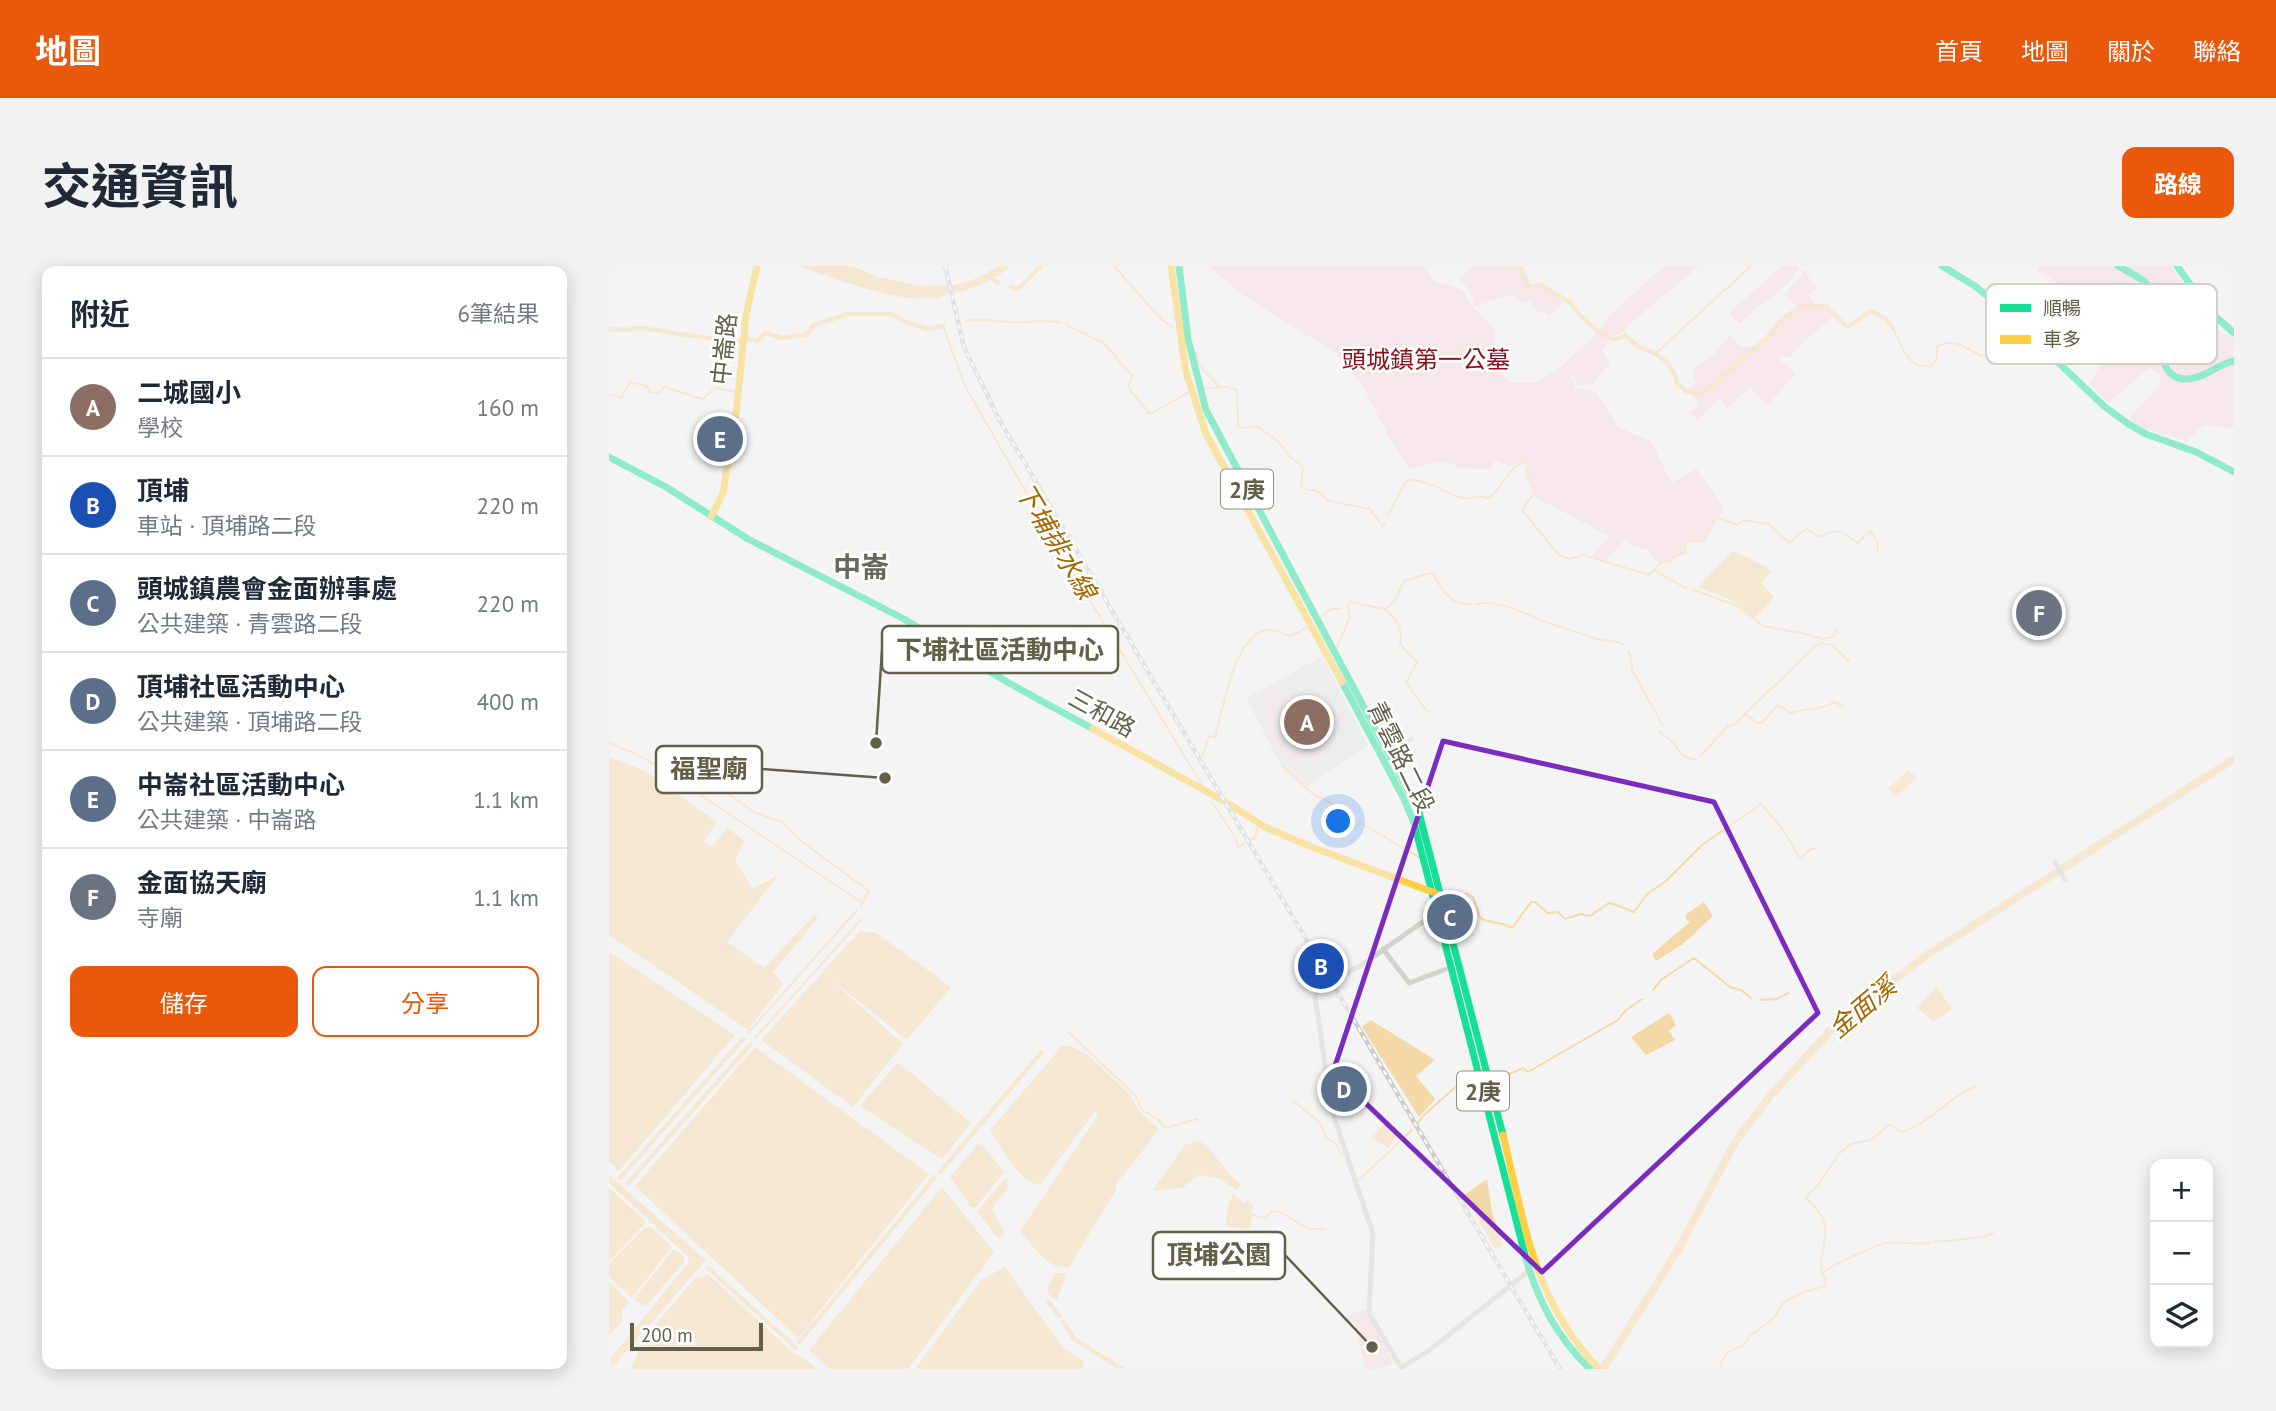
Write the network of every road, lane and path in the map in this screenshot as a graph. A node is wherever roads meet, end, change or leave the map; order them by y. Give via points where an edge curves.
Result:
1 (757, 266) edge
2 (1171, 266) edge
3 (1178, 266) edge
4 (1942, 266) edge
5 (2118, 266) edge
6 (2177, 266) edge
7 (2146, 284) edge
8 (2190, 284) edge
9 (1986, 295) edge
10 (2217, 318) edge
11 (2234, 332) edge
12 (2234, 361) edge
13 (2060, 364) edge
14 (2166, 364) edge
15 (1196, 396) junction
16 (609, 457) edge
17 (2234, 471) edge
18 (711, 517) junction
19 (2026, 615) dead end
20 (2043, 629) dead end
21 (1357, 706) junction
22 (1411, 739) dead end
23 (1389, 751) junction
24 (2055, 862) dead end
25 (2064, 880) dead end
26 (1432, 892) junction
27 (1443, 896) junction
28 (1445, 906) junction
29 (1438, 912) junction
30 (1383, 949) junction
31 (1452, 967) junction
32 (1532, 1268) junction
33 (1593, 1367) edge
34 (1402, 1368) edge

1 - 18 main road, 中崙路 via 746,315 723,493
2 - 15 main road, 青雲路二段 / 2庚 via 1179,342
3 - 15 main road, 青雲路二段 / 2庚
4 - 9 main road
5 - 7 main road
6 - 8 main road
10 - 11 main road
12 - 14 main road via 2191,379 2171,374
13 - 17 main road via 2130,425
15 - 21 main road, 青雲路二段 / 2庚
16 - 18 main road, 三和路
18 - 26 main road, 三和路 via 904,619 1265,827
19 - 20 street
21 - 23 main road, 青雲路二段 / 2庚
21 - 26 main road, 青雲路二段 / 2庚 via 1414,823
22 - 23 street
23 - 27 main road, 青雲路二段 / 2庚 via 1418,809
24 - 25 street
26 - 27 main road, 三和路
26 - 29 main road, 青雲路二段 / 2庚
27 - 28 main road, 青雲路二段 / 2庚
28 - 29 street
28 - 32 main road, 青雲路二段 / 2庚
29 - 30 street
29 - 31 main road, 青雲路二段 / 2庚
30 - 31 street via 1409,983
30 - 34 street via 1317,990 1315,997 1332,1111 1373,1234 1369,1312
31 - 32 main road, 青雲路二段 / 2庚
32 - 33 main road, 青雲路二段 / 2庚 via 1557,1319
32 - 34 street

